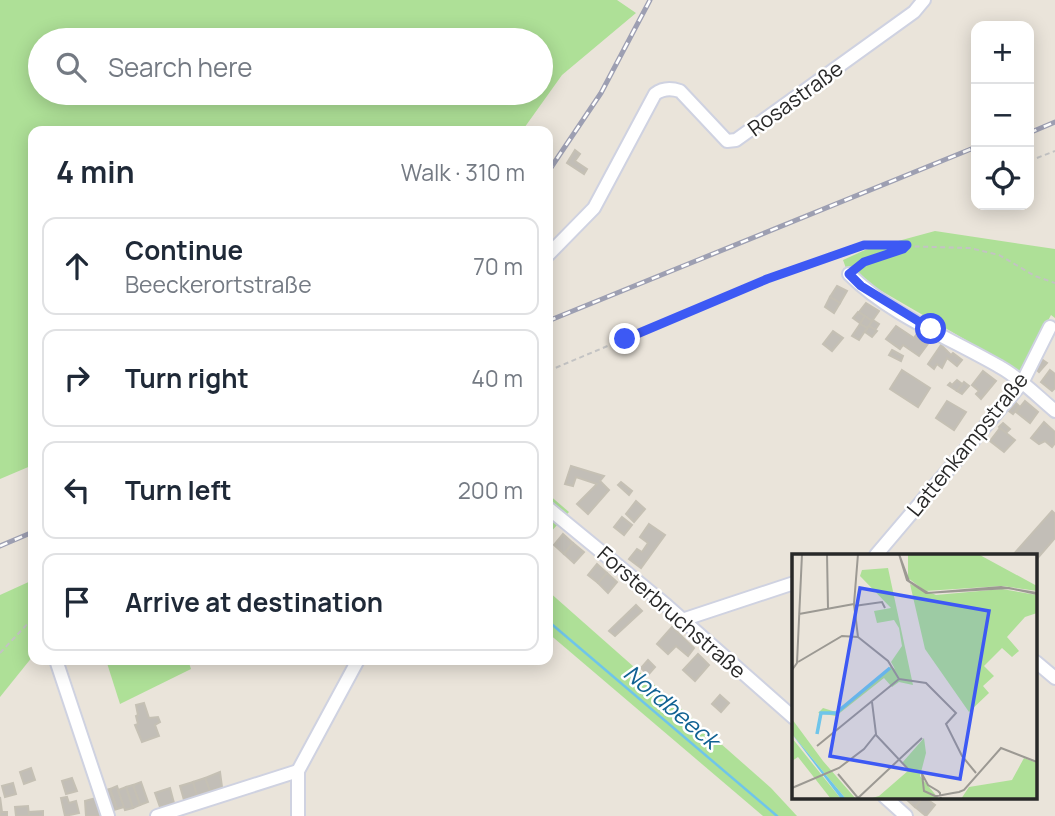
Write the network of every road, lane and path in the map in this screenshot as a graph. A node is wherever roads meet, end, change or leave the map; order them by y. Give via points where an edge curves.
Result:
1 (924, 0) edge
2 (1055, 151) edge
3 (1034, 160) edge
4 (907, 245) junction
5 (553, 250) edge
6 (849, 274) joint
7 (1055, 283) edge
8 (1050, 327) dead end
9 (553, 369) edge
10 (1022, 383) junction
11 (1055, 411) edge
12 (553, 512) edge
13 (877, 554) edge
14 (792, 584) edge
15 (682, 620) junction
16 (28, 623) edge
17 (0, 653) edge
18 (1038, 664) edge
19 (58, 665) edge
20 (355, 665) edge
21 (1055, 678) edge
22 (792, 716) edge
23 (299, 771) junction
24 (886, 798) edge
25 (108, 816) edge
26 (157, 816) edge
27 (298, 816) edge
28 (906, 816) edge

1 - 5 street, Rosastraße via 914,12 736,140 727,141 680,91 660,90 594,208
2 - 3 path
4 - 6 path via 858,265
4 - 7 path via 970,248 999,255
4 - 9 path via 864,245 767,279
6 - 10 street via 895,309
8 - 10 street, Lattenkampstraße
10 - 11 street
10 - 13 street, Lattenkampstraße
12 - 15 street, Forsterbruchstraße
14 - 15 street
15 - 22 street, Forsterbruchstraße
16 - 17 path
18 - 21 street
19 - 25 street
20 - 23 street
23 - 26 street
23 - 27 street
24 - 28 street

